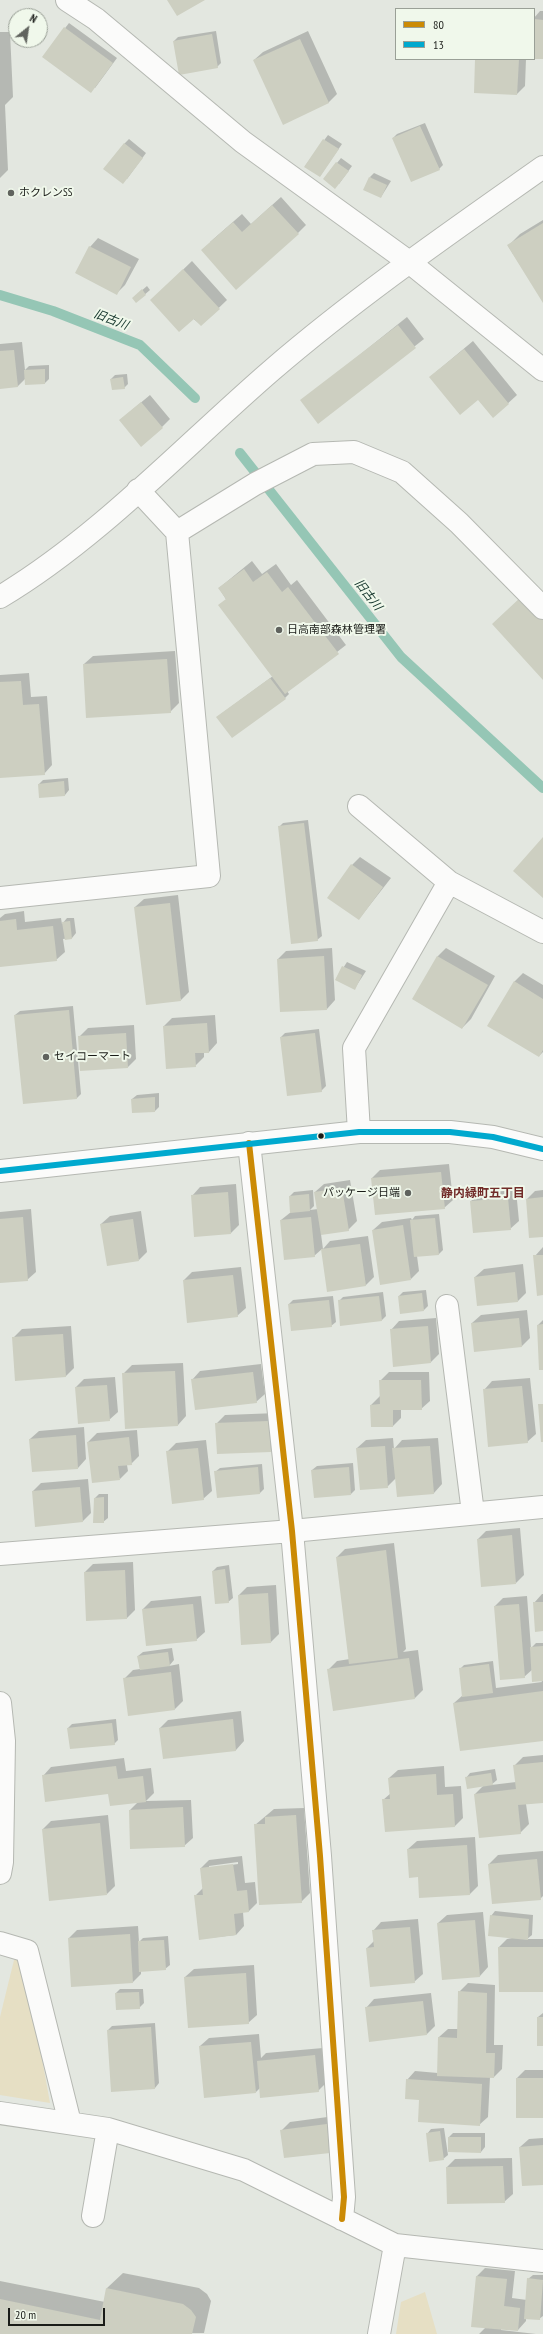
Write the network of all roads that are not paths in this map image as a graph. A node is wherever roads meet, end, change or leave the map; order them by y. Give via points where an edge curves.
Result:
1 (67, 0) edge
2 (543, 167) edge
3 (409, 262) junction
4 (543, 370) edge
5 (138, 490) junction
6 (177, 532) junction
7 (0, 597) edge
8 (543, 608) edge
9 (359, 806) dead end
10 (449, 882) junction
11 (0, 898) edge
12 (543, 932) edge
13 (359, 1132) junction
14 (249, 1143) junction
15 (543, 1149) edge
16 (0, 1171) edge
17 (446, 1306) dead end
18 (543, 1506) edge
19 (473, 1514) junction
20 (292, 1531) junction
21 (0, 1554) edge
22 (0, 1703) edge
23 (1, 1866) edge
24 (0, 1943) edge
25 (0, 2113) edge
26 (70, 2123) junction
27 (108, 2130) junction
28 (93, 2216) dead end
29 (342, 2219) junction
30 (395, 2245) junction
31 (543, 2261) edge
32 (379, 2334) edge

1 - 3 street via 96,19 243,142
2 - 3 street
3 - 4 street
3 - 5 street via 272,370
5 - 6 street
5 - 7 street via 68,551
6 - 8 street via 263,480 312,454 354,452 402,472 459,523
6 - 11 street via 209,876
9 - 10 street
10 - 12 street
10 - 13 street via 354,1048
13 - 14 street
13 - 15 street via 450,1132 493,1137
14 - 16 street
14 - 20 street
17 - 19 street
18 - 19 street
19 - 20 street
20 - 21 street
20 - 29 street via 321,1864 344,2197
22 - 23 street via 4,1741
24 - 26 street via 27,1951
25 - 26 street
26 - 27 street
27 - 28 street
27 - 29 street via 244,2170
29 - 30 street
30 - 31 street
30 - 32 street

